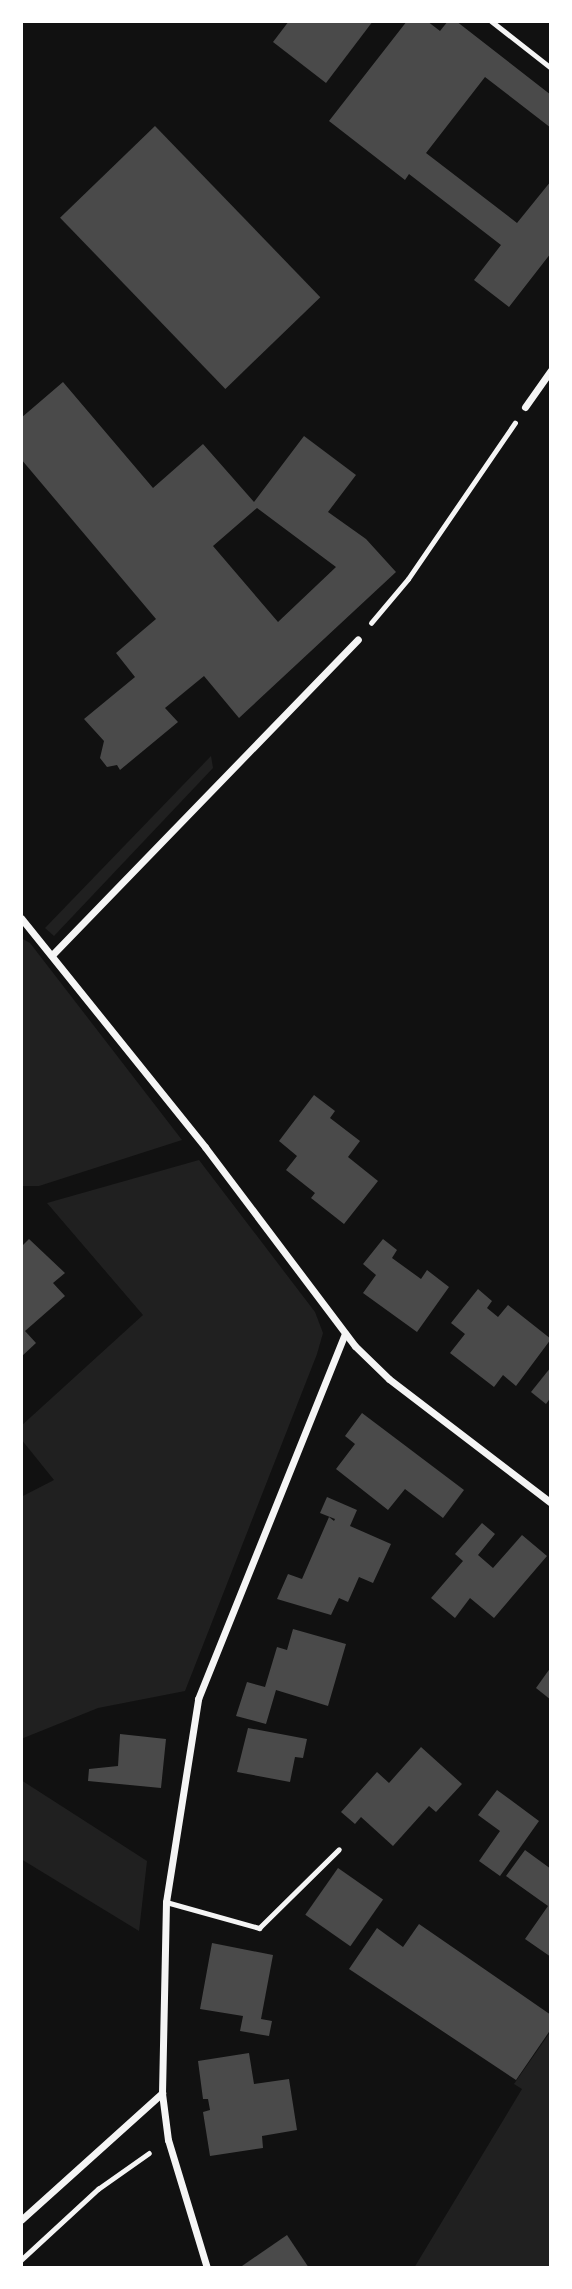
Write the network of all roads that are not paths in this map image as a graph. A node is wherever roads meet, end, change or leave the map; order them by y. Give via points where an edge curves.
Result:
1 (491, 21) edge
2 (551, 68) edge
3 (551, 370) edge
4 (525, 407) road end
5 (358, 639) road end
6 (21, 918) edge
7 (53, 954) junction
8 (345, 1332) junction
9 (551, 1503) edge
10 (339, 1849) dead end
11 (166, 1902) junction
12 (162, 2093) junction
13 (21, 2220) edge
14 (206, 2268) edge

1 - 2 lane
3 - 4 street
5 - 7 street
6 - 7 street
7 - 8 street
8 - 9 street via 389,1378
8 - 11 street via 198,1699
10 - 11 lane via 259,1928
11 - 12 street
12 - 13 street
12 - 14 street via 168,2140

